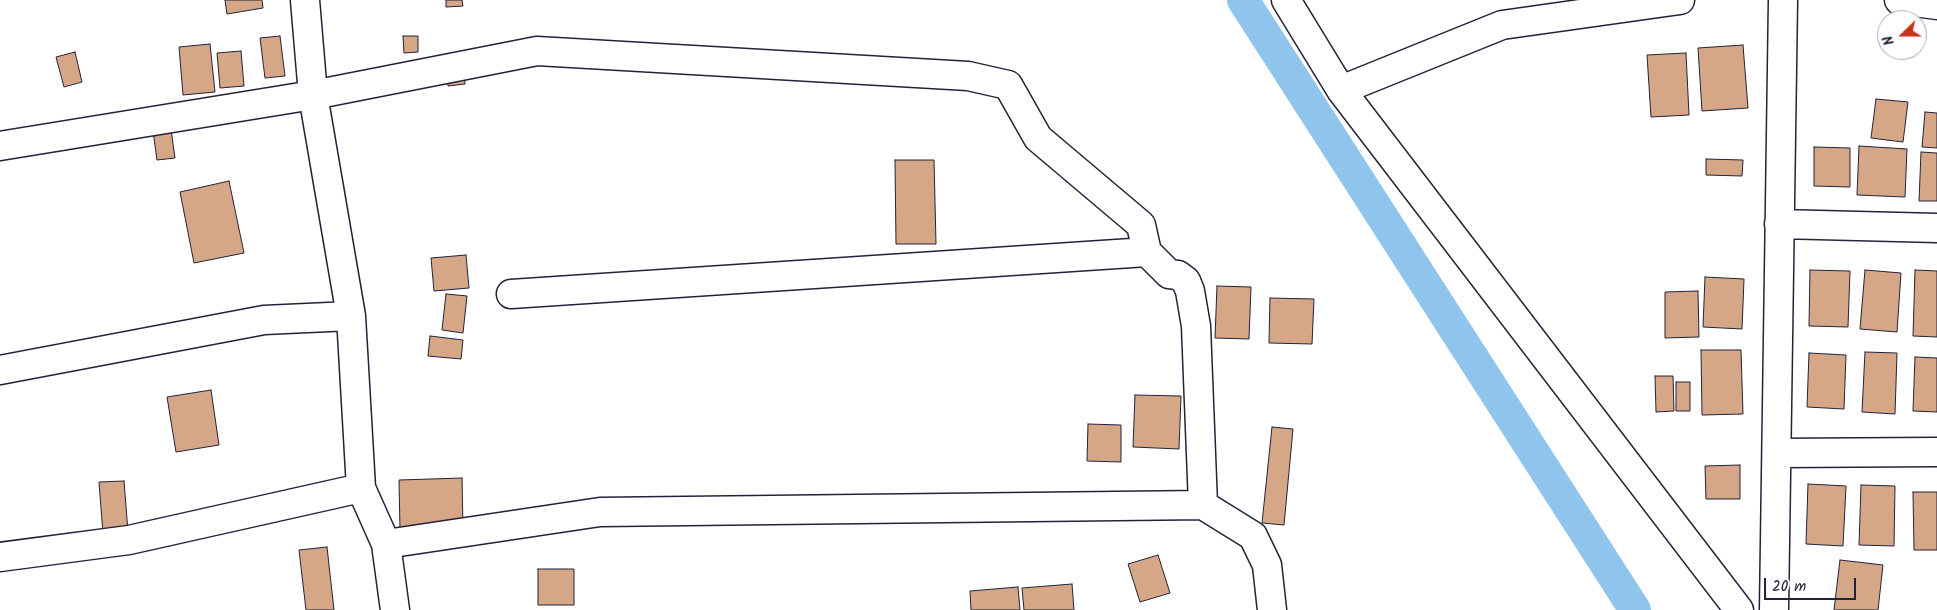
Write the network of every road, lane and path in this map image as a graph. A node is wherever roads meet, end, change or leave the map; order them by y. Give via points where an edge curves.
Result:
1 (305, 0) edge
2 (1286, 0) edge
3 (1680, 0) edge
4 (1783, 0) edge
5 (1899, 0) edge
6 (1937, 5) edge
7 (1341, 90) junction
8 (313, 95) junction
9 (0, 146) edge
10 (1779, 224) junction
11 (1937, 228) edge
12 (1147, 252) junction
13 (511, 294) dead end
14 (351, 316) junction
15 (0, 370) edge
16 (1937, 452) edge
17 (1777, 453) junction
18 (361, 488) junction
19 (1203, 505) junction
20 (386, 544) junction
21 (0, 557) edge
22 (395, 610) edge
23 (1272, 610) edge
24 (1739, 610) edge
25 (1774, 610) edge

1 - 8 street
2 - 7 street
3 - 7 street via 1502,25
4 - 10 street
5 - 6 street
7 - 24 street
8 - 9 street
8 - 12 street via 536,51 968,76 1008,85 1038,138 1141,225
8 - 14 street
10 - 11 street
10 - 17 street
12 - 13 street
12 - 19 street via 1169,274 1178,275 1186,281 1190,290 1196,326
14 - 15 street via 264,320
14 - 18 street
16 - 17 street
17 - 25 street
18 - 20 street
18 - 21 street via 129,540
19 - 20 street via 600,512
19 - 23 street via 1252,536 1267,565
20 - 22 street

